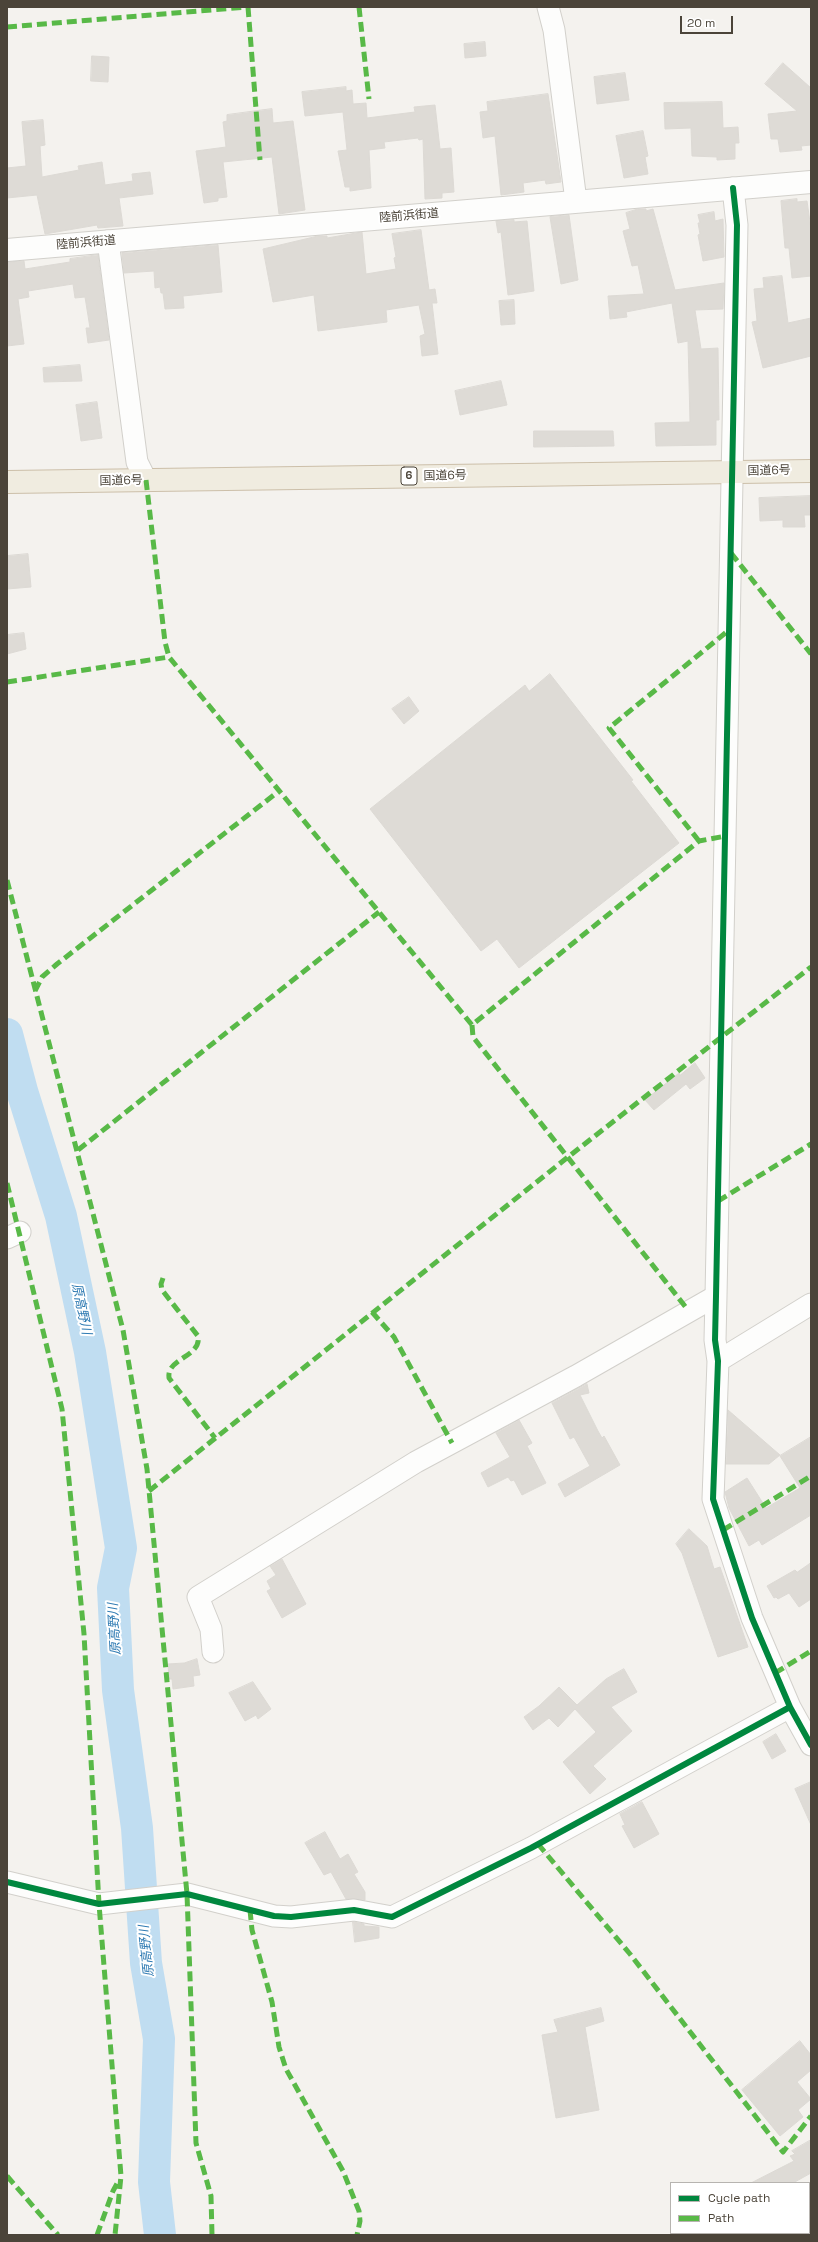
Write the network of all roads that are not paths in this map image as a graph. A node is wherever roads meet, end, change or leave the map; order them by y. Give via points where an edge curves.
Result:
1 (548, 7) edge
2 (811, 182) edge
3 (733, 188) junction
4 (576, 201) junction
5 (108, 241) junction
6 (7, 250) edge
7 (811, 470) edge
8 (733, 472) junction
9 (146, 480) junction
10 (7, 482) edge
11 (716, 1296) junction
12 (811, 1304) edge
13 (718, 1362) junction
14 (213, 1652) dead end
15 (790, 1707) junction
16 (811, 1745) edge
17 (7, 1882) edge

1 - 4 street via 554,30
2 - 3 street, 陸前浜街道
3 - 4 street, 陸前浜街道
3 - 8 street via 737,225
4 - 5 street, 陸前浜街道
5 - 6 street, 陸前浜街道
5 - 9 street via 137,462
7 - 8 highway, 国道6号 / 6
8 - 9 highway, 国道6号 / 6
8 - 11 street
9 - 10 highway, 国道6号 / 6
11 - 13 street via 715,1340
11 - 14 street via 576,1376 416,1462 198,1597 211,1629
12 - 13 street
13 - 15 street via 713,1499 752,1618
15 - 16 street
15 - 17 street via 531,1848 392,1918 354,1910 274,1916 187,1894 100,1904

